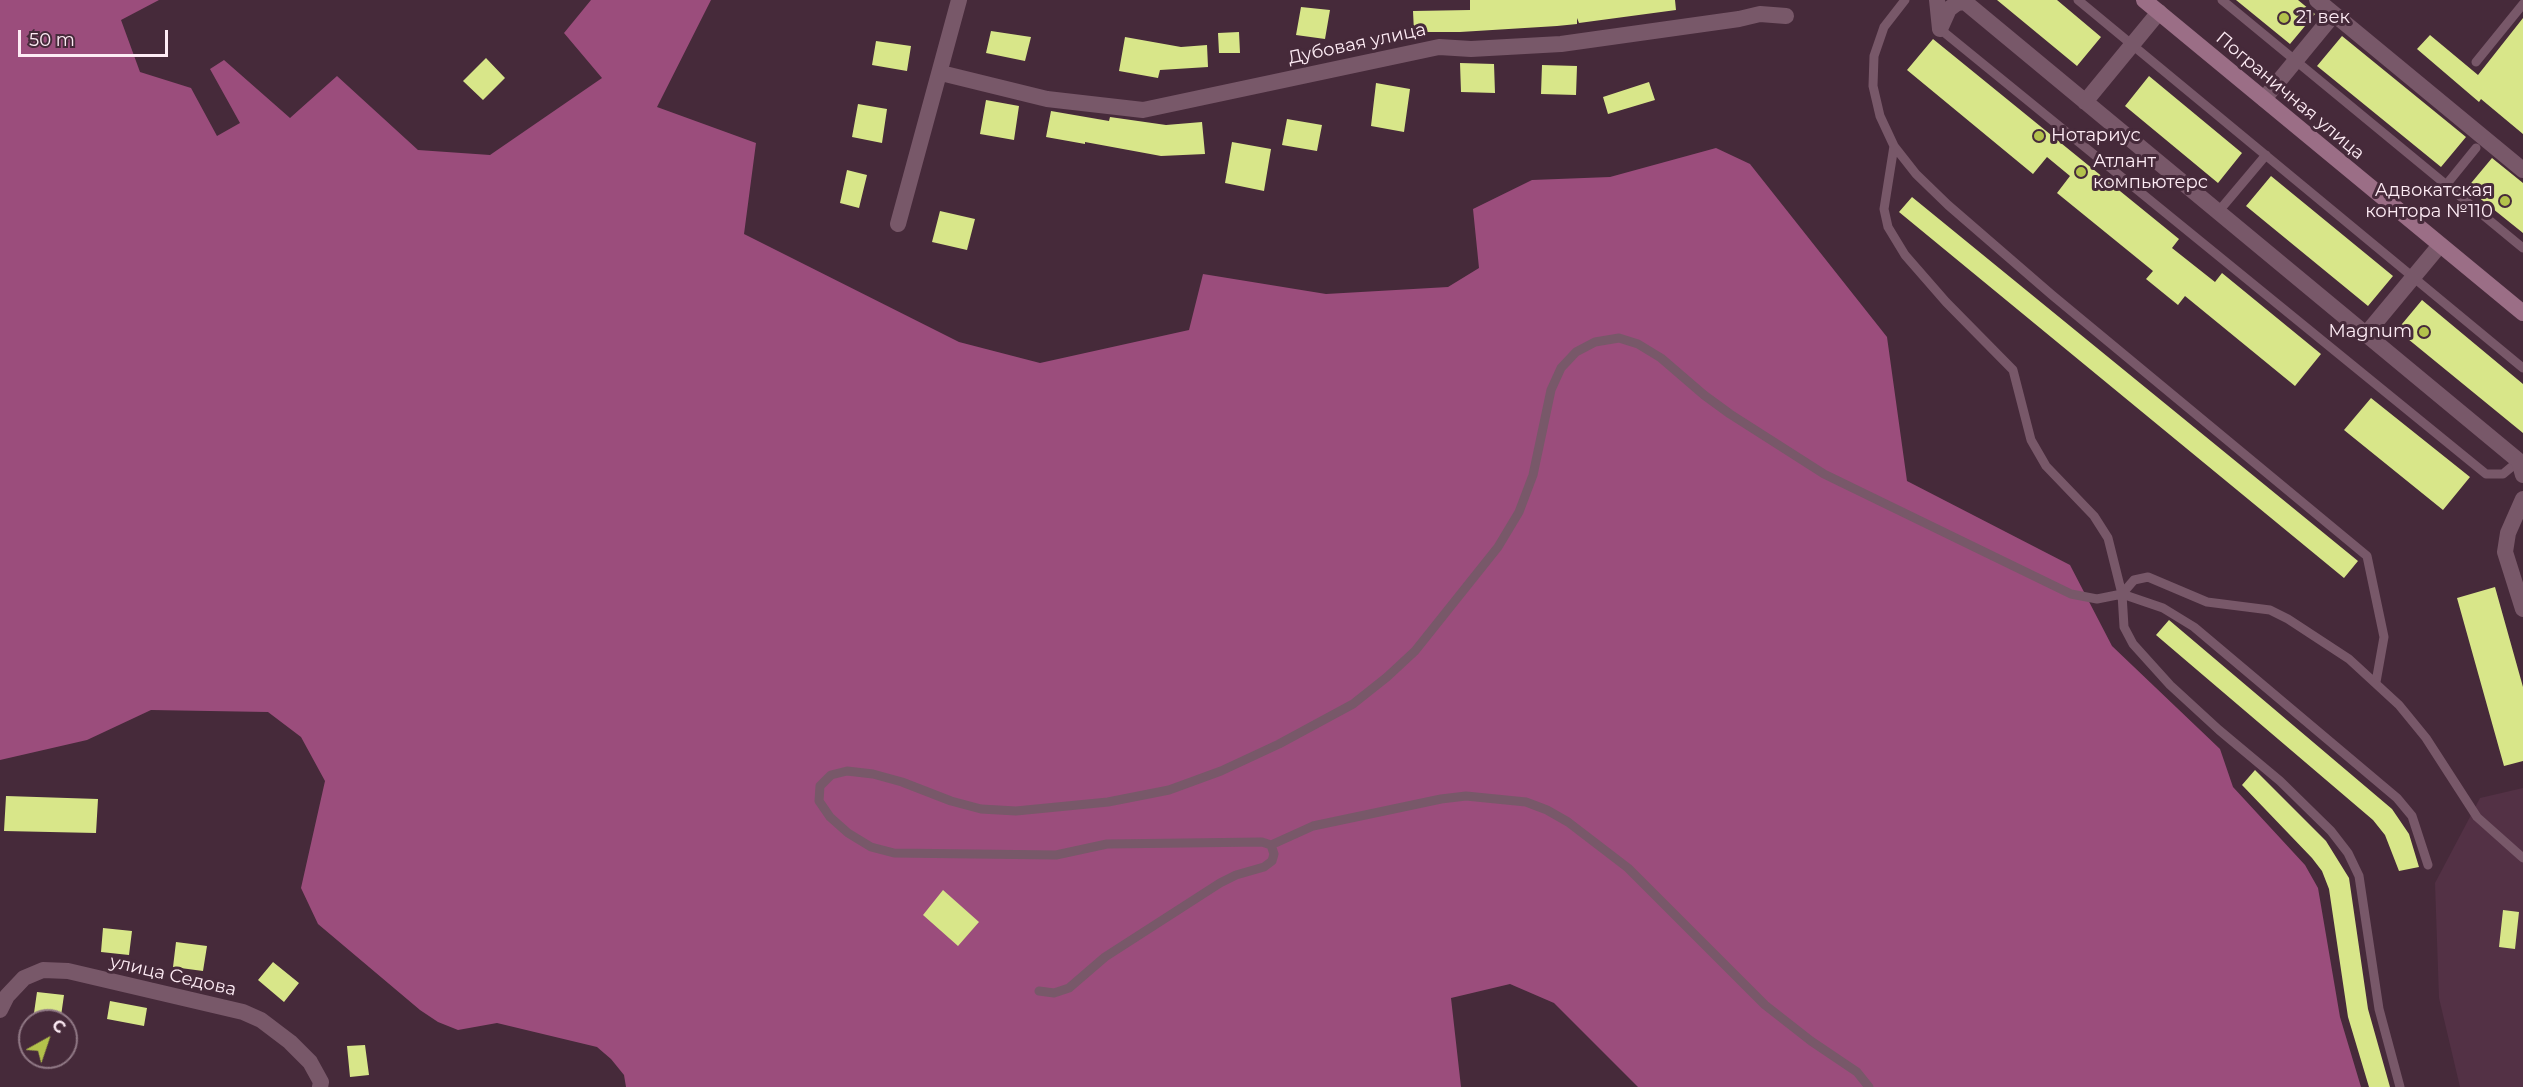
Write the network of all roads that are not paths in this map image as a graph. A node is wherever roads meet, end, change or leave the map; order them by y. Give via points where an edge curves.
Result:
1 (959, 0) edge
2 (1905, 0) edge
3 (1936, 0) edge
4 (2078, 0) edge
5 (2144, 0) edge
6 (2222, 0) edge
7 (2317, 0) edge
8 (2523, 3) edge
9 (2159, 12) junction
10 (2334, 14) junction
11 (1786, 16) dead end
12 (1940, 29) junction
13 (2133, 45) junction
14 (2296, 61) junction
15 (2476, 62) dead end
16 (941, 73) junction
17 (2264, 99) junction
18 (2085, 102) junction
19 (1894, 146) junction
20 (2476, 148) dead end
21 (2266, 155) junction
22 (2523, 170) edge
23 (2446, 185) junction
24 (2218, 212) junction
25 (898, 224) dead end
26 (2440, 245) junction
27 (2523, 248) edge
28 (2413, 277) junction
29 (2523, 313) edge
30 (2366, 334) junction
31 (2523, 368) edge
32 (2522, 464) edge
33 (2523, 499) edge
34 (2122, 594) junction
35 (2523, 609) edge
36 (2376, 682) junction
37 (1271, 845) junction
38 (2523, 858) edge
39 (2428, 866) dead end
40 (1039, 991) dead end
41 (0, 1010) edge
42 (320, 1087) edge
43 (1869, 1087) edge
44 (2400, 1087) edge

1 - 16 street
2 - 19 lane via 1884,27 1874,56 1873,86 1880,116
3 - 12 street
4 - 13 lane
5 - 9 main road, Пограничная улица
6 - 14 lane
7 - 10 street
8 - 15 lane
9 - 13 street
9 - 17 main road, Пограничная улица
10 - 14 street
10 - 22 street
11 - 16 street, Дубовая улица via 1760,14 1561,44 1439,47 1143,110 1047,99
12 - 18 street via 1949,9 1965,2
12 - 32 lane via 2486,474 2503,474
13 - 18 street
13 - 21 lane
14 - 17 street
14 - 23 lane
16 - 25 street
17 - 26 main road, Пограничная улица
18 - 24 street
19 - 34 lane via 1884,209 1888,227 1905,255 1939,294 2013,370 2031,440 2046,466 2094,516 2108,538
19 - 36 lane via 1956,213 2367,556 2384,637
20 - 23 lane
21 - 24 lane
21 - 28 lane
23 - 27 lane
24 - 30 street
26 - 28 street
26 - 29 main road, Пограничная улица
28 - 30 street
28 - 31 lane
30 - 32 street
33 - 35 street via 2508,533 2505,552
34 - 36 lane via 2134,580 2148,577 2207,602 2270,610 2349,659
34 - 37 lane via 2097,598 2071,594 1824,474 1730,414 1661,358 1619,338 1595,342 1576,352 1561,368 1551,390 1533,475 1519,512 1498,547 1415,651 1353,704 1221,771 1169,790 1108,802 1016,811 981,809 902,782 847,771 831,775 820,786 819,801 830,817 871,847 894,853 1056,855 1107,844
34 - 39 lane via 2163,608 2194,627 2397,798 2412,816
34 - 44 lane via 2124,627 2133,644 2170,686 2289,789 2348,853 2359,876 2379,1009
36 - 38 lane via 2426,738 2477,817
37 - 40 lane via 1272,861 1264,867 1220,883 1105,957 1069,988 1054,993
37 - 43 lane via 1314,826 1441,799 1466,796 1527,802 1568,822 1628,868 1765,1005 1857,1072
41 - 42 street, улица Седова via 24,978 43,970 68,971 232,1010 261,1020 290,1042 310,1062

